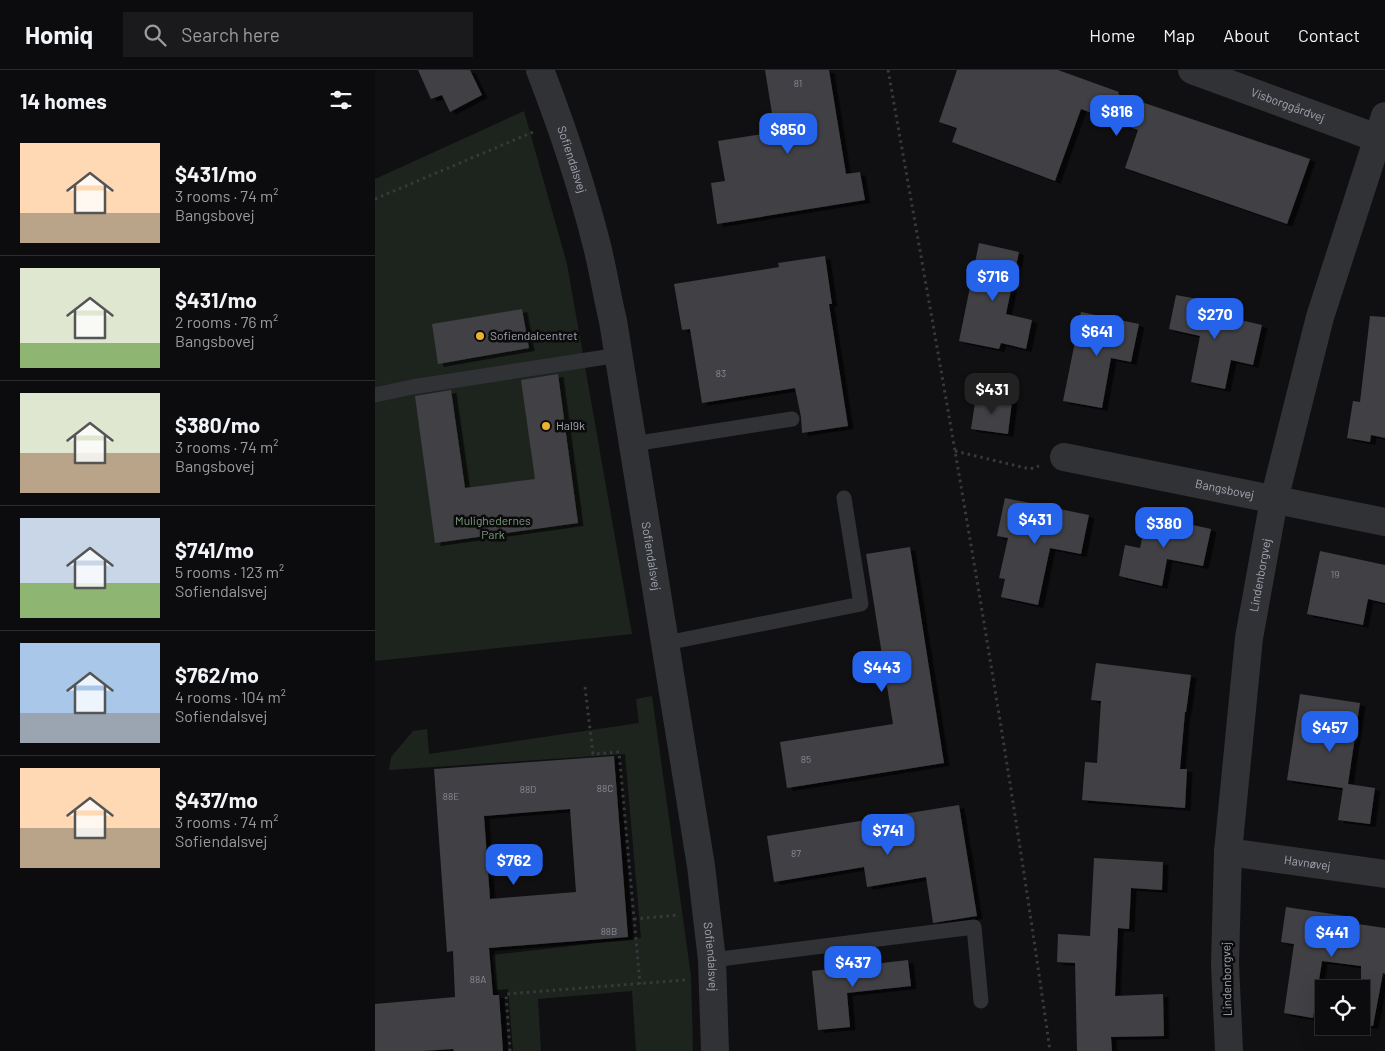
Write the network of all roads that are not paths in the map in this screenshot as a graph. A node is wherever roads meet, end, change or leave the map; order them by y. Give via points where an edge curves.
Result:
1 (540, 70) edge
2 (1192, 70) edge
3 (1382, 132) edge
4 (619, 355) junction
5 (375, 395) edge
6 (791, 419) dead end
7 (633, 444) junction
8 (1064, 457) road end
9 (844, 498) dead end
10 (1274, 500) junction
11 (1385, 522) edge
12 (666, 643) junction
13 (1228, 852) junction
14 (1385, 874) edge
15 (712, 969) junction
16 (981, 1000) dead end
17 (715, 1051) edge
18 (1229, 1051) edge

1 - 4 street, Sofiendalsvej via 597,246
2 - 3 street, Visborggårdvej
3 - 10 street, Lindenborgvej via 1320,317
4 - 5 lane
4 - 7 street, Sofiendalsvej
6 - 7 lane
7 - 12 street, Sofiendalsvej
8 - 10 street, Bangsbovej
9 - 12 lane via 861,604
10 - 11 street, Bangsbovej
10 - 13 street, Lindenborgvej via 1249,638
12 - 15 street, Sofiendalsvej via 701,866
13 - 14 street, Havnøvej
13 - 18 street, Lindenborgvej via 1225,964
15 - 16 lane via 973,927
15 - 17 street, Sofiendalsvej

